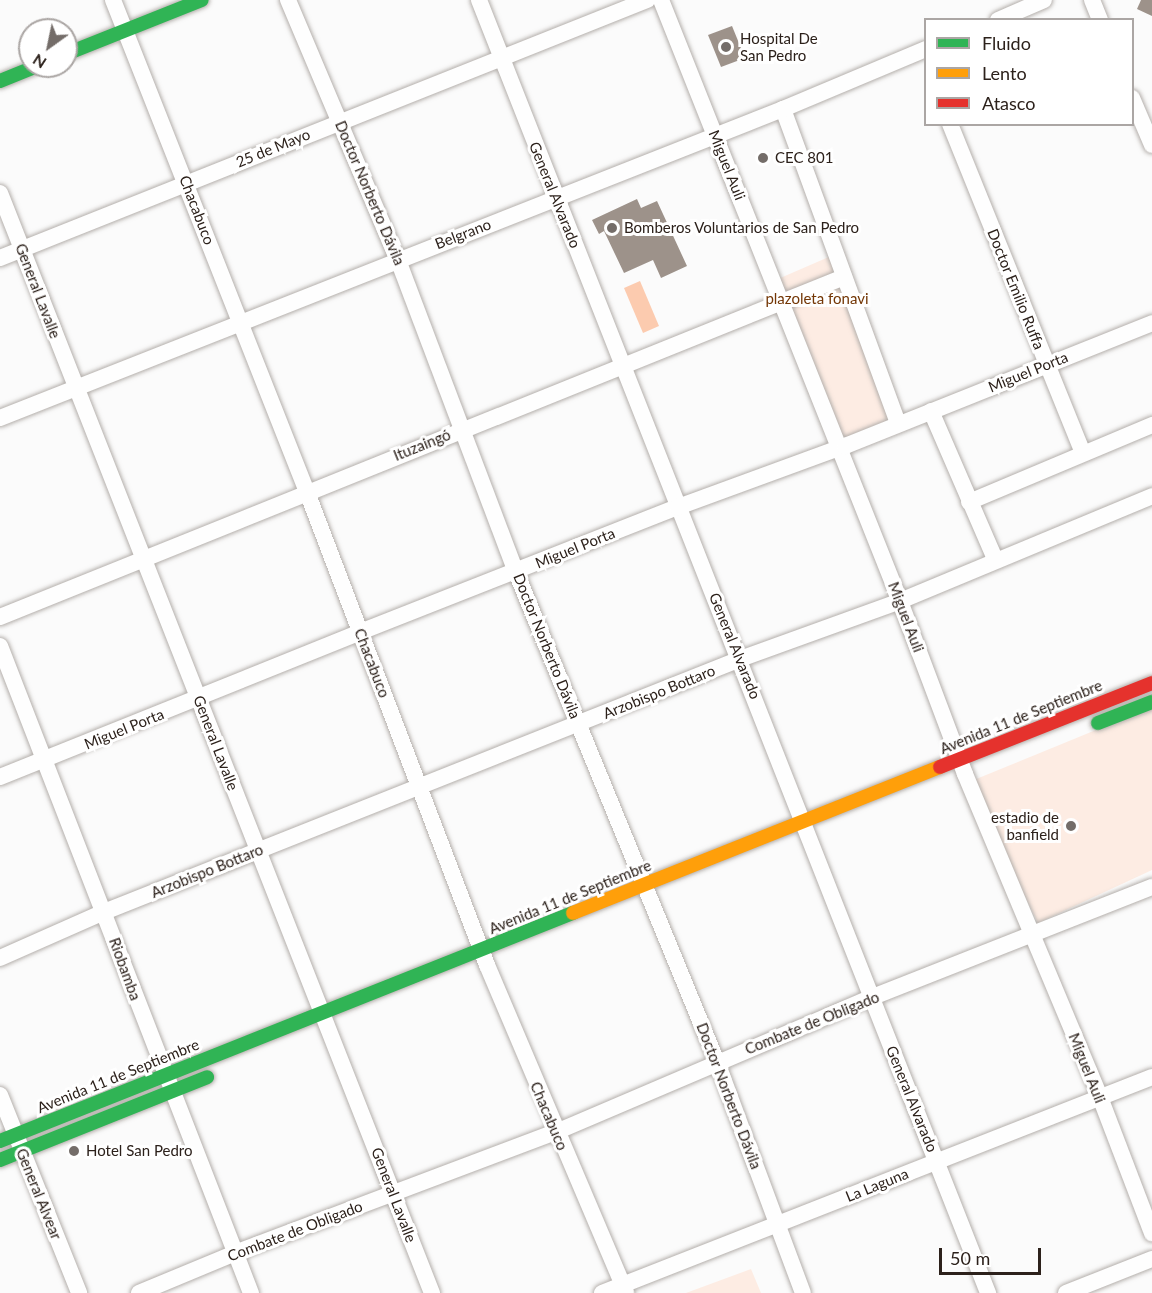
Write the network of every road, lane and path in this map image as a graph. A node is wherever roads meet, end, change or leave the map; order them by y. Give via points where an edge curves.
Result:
1 (113, 0) edge
2 (202, 0) edge
3 (288, 0) edge
4 (479, 0) edge
5 (646, 0) edge
6 (661, 0) edge
7 (1092, 0) edge
8 (1034, 2) edge
9 (1002, 18) edge
10 (1099, 18) edge
11 (125, 31) junction
12 (78, 49) edge
13 (924, 55) edge
14 (501, 56) junction
15 (18, 74) edge
16 (0, 81) edge
17 (1134, 103) edge
18 (783, 109) junction
19 (340, 121) junction
20 (951, 126) edge
21 (715, 135) junction
22 (1152, 145) edge
23 (187, 183) junction
24 (0, 193) edge
25 (555, 199) junction
26 (22, 249) junction
27 (0, 258) edge
28 (398, 260) junction
29 (844, 277) junction
30 (782, 300) junction
31 (239, 321) junction
32 (1152, 323) edge
33 (623, 364) junction
34 (1046, 365) junction
35 (76, 388) junction
36 (931, 411) junction
37 (0, 418) edge
38 (898, 424) junction
39 (1152, 425) edge
40 (463, 429) junction
41 (838, 448) junction
42 (1083, 453) junction
43 (307, 492) junction
44 (1152, 496) edge
45 (969, 502) junction
46 (678, 507) junction
47 (144, 558) junction
48 (995, 560) junction
49 (516, 572) junction
50 (900, 601) junction
51 (0, 616) edge
52 (360, 632) junction
53 (0, 646) edge
54 (740, 659) junction
55 (1152, 683) edge
56 (199, 699) junction
57 (1152, 702) edge
58 (579, 724) junction
59 (1086, 727) dead end
60 (45, 760) junction
61 (964, 770) junction
62 (0, 777) edge
63 (419, 787) junction
64 (809, 832) junction
65 (258, 851) junction
66 (1152, 887) edge
67 (649, 896) junction
68 (104, 912) junction
69 (1032, 935) junction
70 (0, 958) edge
71 (486, 961) junction
72 (870, 998) junction
73 (328, 1024) junction
74 (717, 1062) junction
75 (224, 1070) dead end
76 (1152, 1077) edge
77 (168, 1084) junction
78 (0, 1095) edge
79 (1100, 1097) junction
80 (556, 1132) junction
81 (16, 1135) junction
82 (0, 1141) edge
83 (22, 1151) junction
84 (0, 1160) edge
85 (937, 1160) junction
86 (393, 1193) junction
87 (778, 1225) junction
88 (1152, 1233) edge
89 (235, 1253) junction
90 (1152, 1259) edge
91 (625, 1289) edge
92 (79, 1293) edge
93 (139, 1293) edge
94 (251, 1293) edge
95 (432, 1293) edge
96 (602, 1293) edge
97 (803, 1293) edge
98 (988, 1293) edge
99 (1066, 1293) edge

1 - 11 street, Chacabuco
2 - 11 main road
3 - 19 street, Doctor Norberto Dávila
4 - 14 street, General Alvarado
5 - 14 street, 25 de Mayo
6 - 21 street, Miguel Auli
7 - 10 street
8 - 9 street
11 - 12 main road
11 - 23 street, Chacabuco
13 - 18 street, Belgrano
14 - 19 street, 25 de Mayo
14 - 25 street, General Alvarado
15 - 16 main road
17 - 22 street
18 - 21 street, Belgrano
18 - 29 street
19 - 23 street, 25 de Mayo
19 - 28 street, Doctor Norberto Dávila
20 - 34 street, Doctor Emilio Ruffa
21 - 25 street, Belgrano
21 - 30 street, Miguel Auli
23 - 26 street, 25 de Mayo
23 - 31 street, Chacabuco
24 - 26 street, General Lavalle
25 - 28 street, Belgrano
25 - 33 street, General Alvarado
26 - 27 street, 25 de Mayo
26 - 35 street, General Lavalle
28 - 31 street, Belgrano
28 - 40 street, Doctor Norberto Dávila
29 - 30 street, Ituzaingó
29 - 38 street
30 - 33 street, Ituzaingó
30 - 41 street, Miguel Auli
31 - 35 street, Belgrano
31 - 43 street, Chacabuco
32 - 34 street, Miguel Porta
33 - 40 street, Ituzaingó
33 - 46 street, General Alvarado
34 - 36 street, Miguel Porta
34 - 42 street, Doctor Emilio Ruffa
35 - 37 street, Belgrano
35 - 47 street, General Lavalle
36 - 38 street, Miguel Porta
36 - 45 street
38 - 41 street, Miguel Porta
39 - 42 street
40 - 43 street, Ituzaingó
40 - 49 street, Doctor Norberto Dávila
41 - 46 street, Miguel Porta
41 - 50 street, Miguel Auli
42 - 45 street
43 - 47 street, Ituzaingó
43 - 52 street, Chacabuco
44 - 48 street, Arzobispo Bottaro
45 - 48 street
46 - 49 street, Miguel Porta
46 - 54 street, General Alvarado
47 - 51 street, Ituzaingó
47 - 56 street, General Lavalle
48 - 50 street, Arzobispo Bottaro
49 - 52 street, Miguel Porta
49 - 58 street, Doctor Norberto Dávila
50 - 54 street, Arzobispo Bottaro
50 - 61 street, Miguel Auli
52 - 56 street, Miguel Porta
52 - 63 street, Chacabuco
53 - 60 street, Riobamba
54 - 58 street, Arzobispo Bottaro
54 - 64 street, General Alvarado
55 - 61 main road, Avenida 11 de Septiembre
56 - 60 street, Miguel Porta
56 - 65 street, General Lavalle
57 - 59 main road
58 - 63 street, Arzobispo Bottaro
58 - 67 street, Doctor Norberto Dávila
60 - 62 street, Miguel Porta
60 - 68 street, Riobamba
61 - 64 main road, Avenida 11 de Septiembre
61 - 69 street, Miguel Auli
63 - 65 street, Arzobispo Bottaro
63 - 71 street, Chacabuco
64 - 67 main road, Avenida 11 de Septiembre
64 - 72 street, General Alvarado
65 - 68 street, Arzobispo Bottaro
65 - 73 street, General Lavalle
66 - 69 street, Combate de Obligado
67 - 71 main road, Avenida 11 de Septiembre
67 - 74 street, Doctor Norberto Dávila
68 - 70 street, Arzobispo Bottaro
68 - 77 street, Riobamba
69 - 72 street, Combate de Obligado
69 - 79 street, Miguel Auli
71 - 73 main road, Avenida 11 de Septiembre
71 - 80 street, Chacabuco
72 - 74 street, Combate de Obligado
72 - 85 street, General Alvarado
73 - 77 main road, Avenida 11 de Septiembre
73 - 86 street, General Lavalle
74 - 80 street, Combate de Obligado
74 - 87 street, Doctor Norberto Dávila
75 - 77 main road, Avenida 11 de Septiembre
76 - 79 street, La Laguna
77 - 81 main road, Avenida 11 de Septiembre
77 - 83 main road, Avenida 11 de Septiembre
77 - 89 street, Riobamba
78 - 81 street, General Alvear
79 - 85 street, La Laguna
79 - 88 street, Miguel Auli
80 - 86 street, Combate de Obligado
80 - 91 street, Chacabuco
81 - 82 main road, Avenida 11 de Septiembre
81 - 83 street, General Alvear
83 - 84 main road, Avenida 11 de Septiembre
83 - 92 street, General Alvear
85 - 87 street, La Laguna
85 - 98 street, General Alvarado
86 - 89 street, Combate de Obligado
86 - 95 street, General Lavalle
87 - 91 street, La Laguna
87 - 97 street, Doctor Norberto Dávila
89 - 93 street, Combate de Obligado
89 - 94 street, Riobamba
90 - 99 street
91 - 96 street, La Laguna

